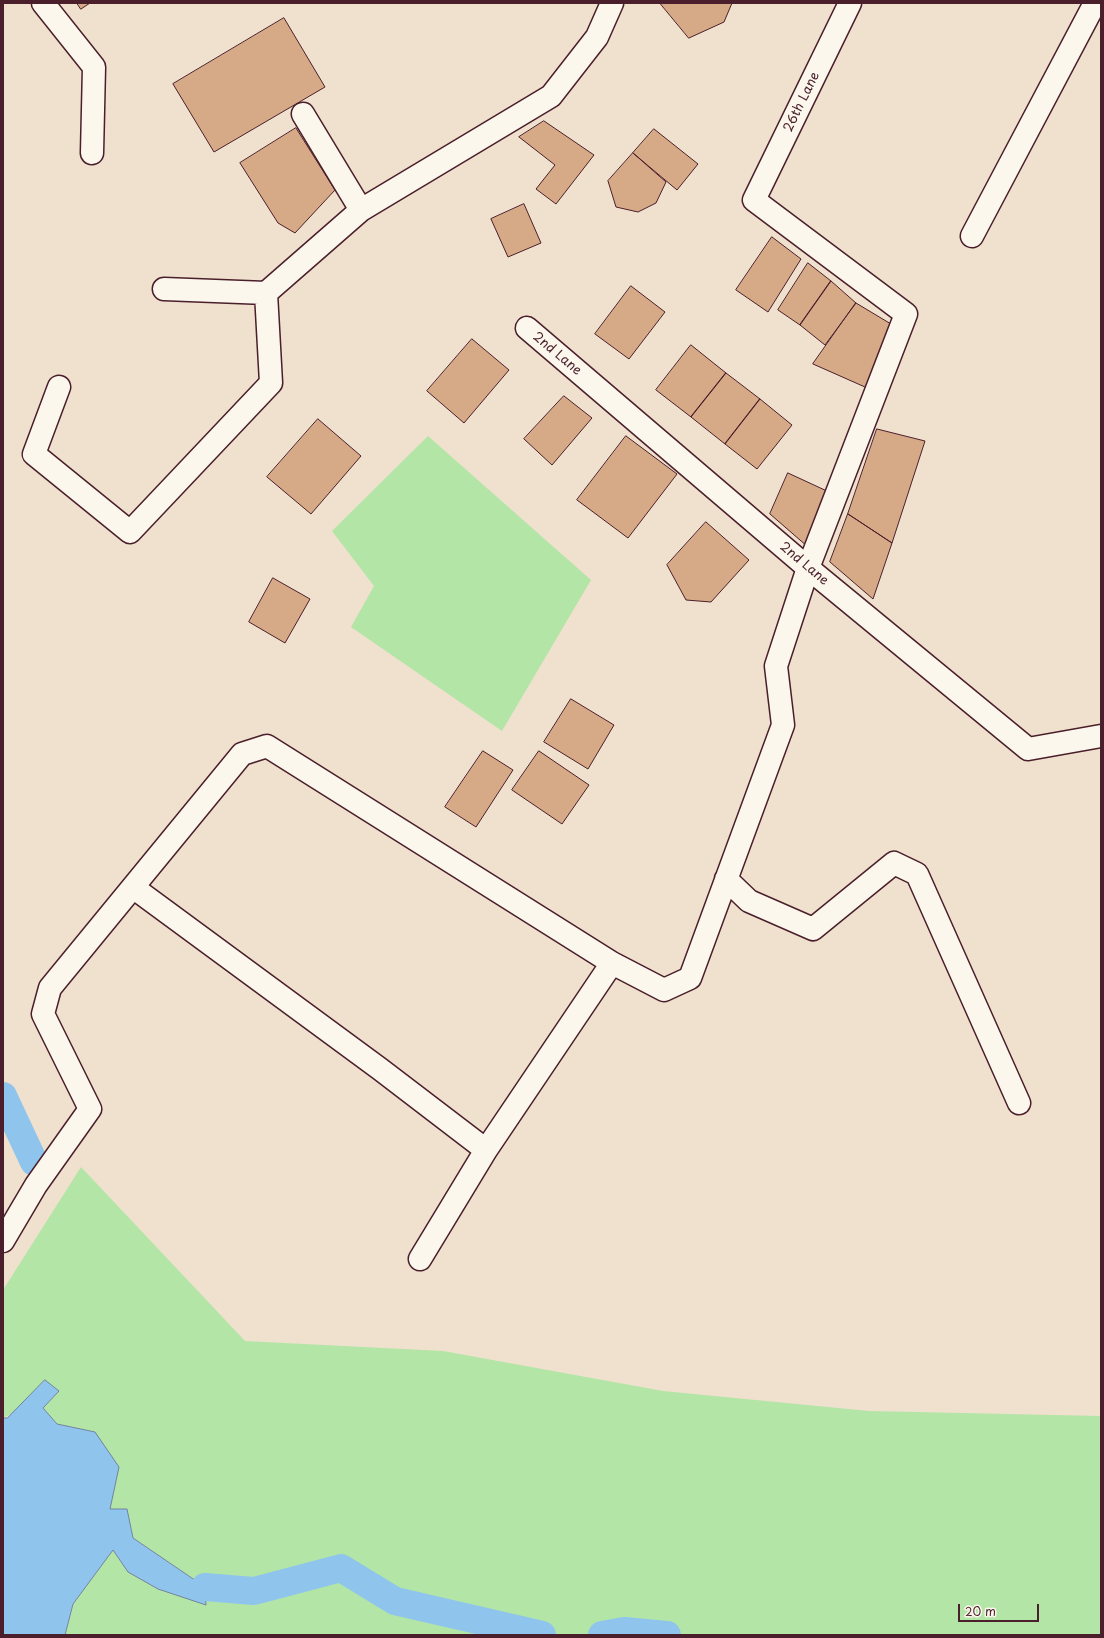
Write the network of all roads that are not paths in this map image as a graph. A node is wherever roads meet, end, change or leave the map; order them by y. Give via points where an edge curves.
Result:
1 (43, 3) edge
2 (612, 3) edge
3 (850, 3) edge
4 (1095, 3) edge
5 (303, 114) dead end
6 (92, 153) dead end
7 (361, 210) junction
8 (972, 236) dead end
9 (164, 289) dead end
10 (266, 293) junction
11 (527, 328) dead end
12 (59, 387) dead end
13 (808, 568) junction
14 (1101, 736) edge
15 (726, 879) junction
16 (134, 888) junction
17 (612, 963) junction
18 (1019, 1103) dead end
19 (486, 1150) junction
20 (3, 1241) edge
21 (420, 1259) dead end

1 - 6 street via 94,68
2 - 7 street via 597,37 551,96
3 - 13 street, 26th Lane via 754,200 906,314
4 - 8 street
5 - 7 street
7 - 10 street
9 - 10 street
10 - 12 street via 271,383 130,532 34,454
11 - 13 street, 2nd Lane
13 - 14 street, 2nd Lane via 1028,749
13 - 15 street via 776,666 783,724
15 - 17 street via 690,978 664,990
15 - 18 street via 749,901 813,929 894,863 917,874
16 - 17 street via 242,754 267,746
16 - 19 street via 380,1068
16 - 20 street via 50,988 43,1014 90,1109 36,1185
17 - 19 street
19 - 21 street

